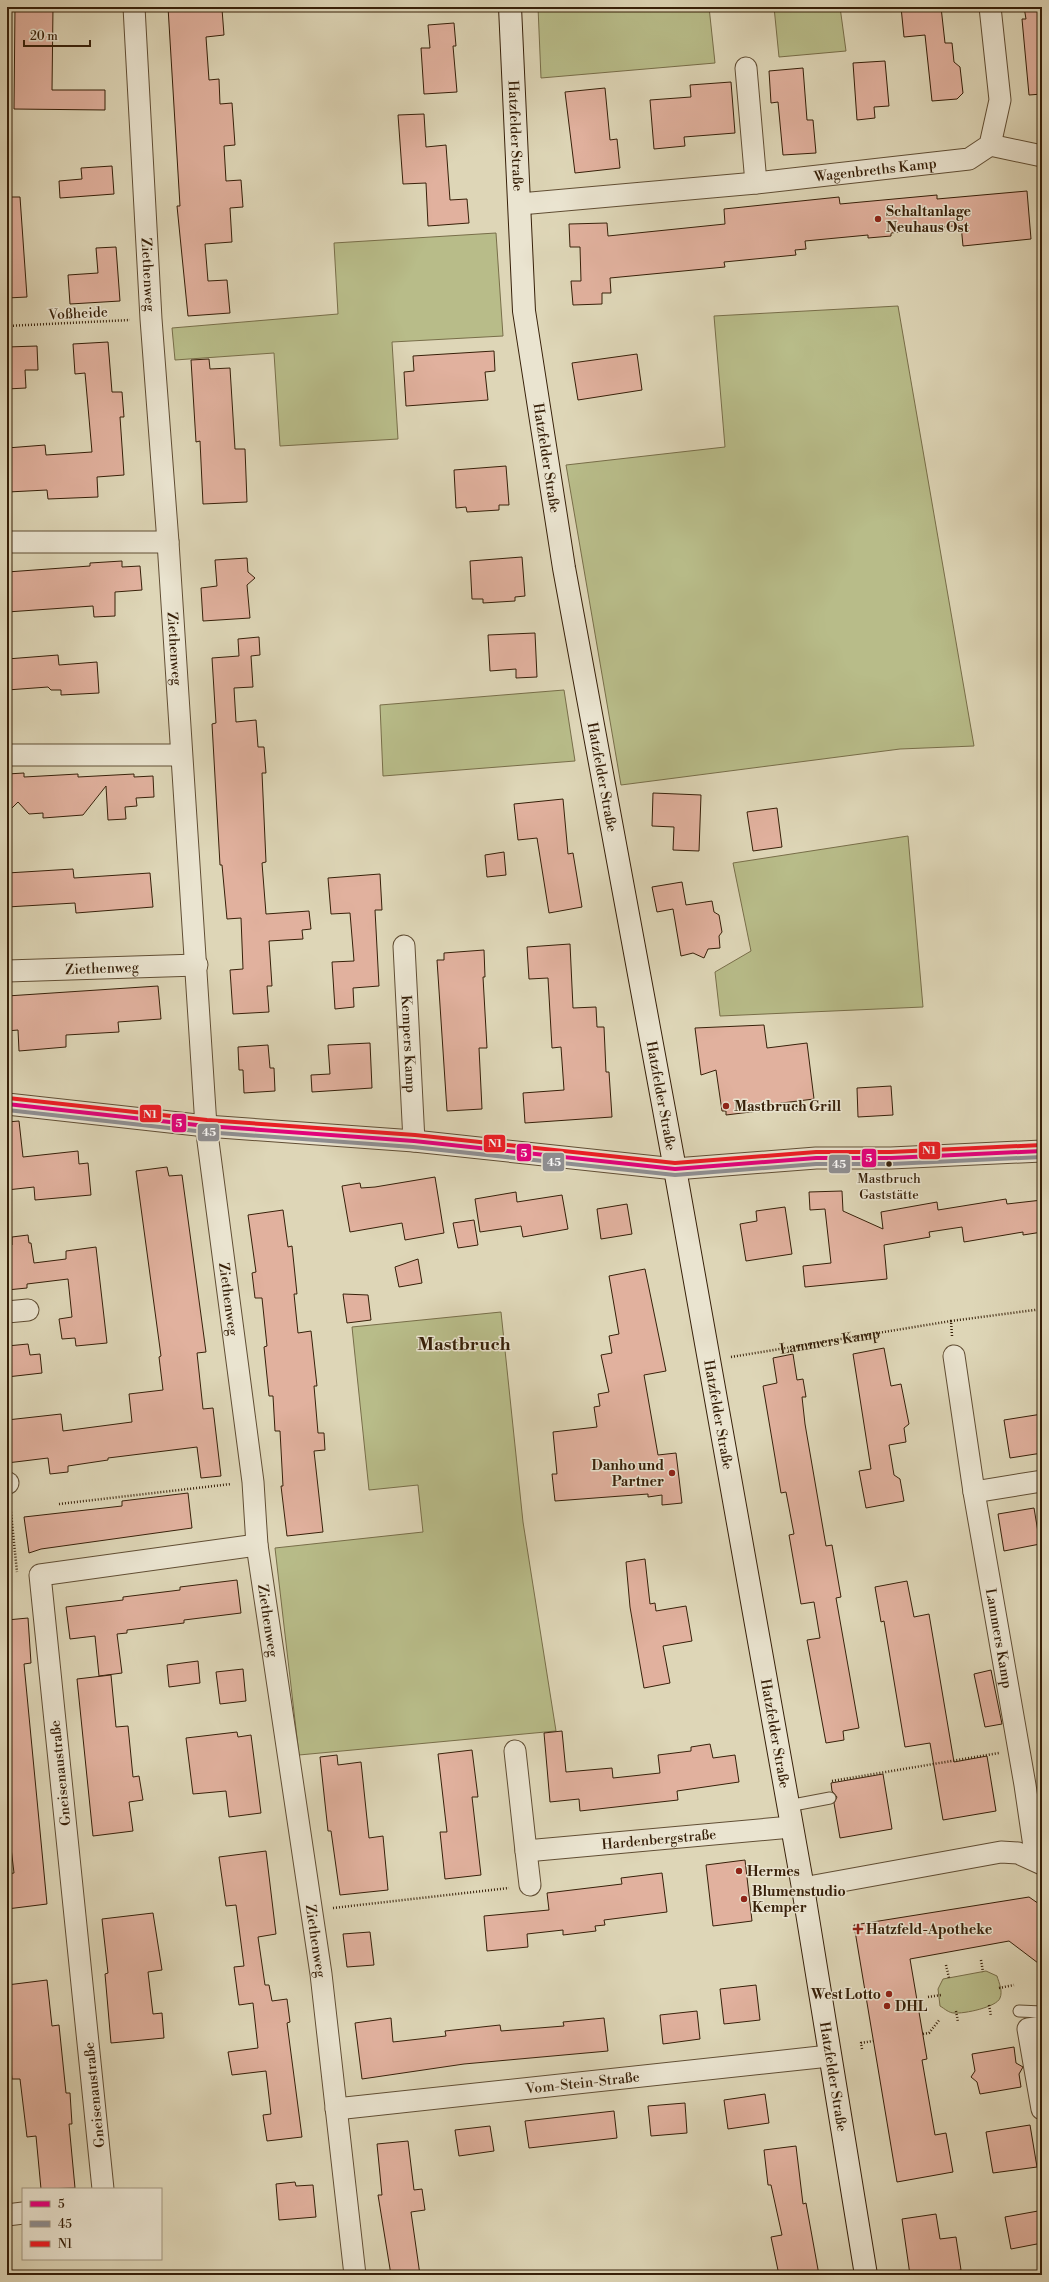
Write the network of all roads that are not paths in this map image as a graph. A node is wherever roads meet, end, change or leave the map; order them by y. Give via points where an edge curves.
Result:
1 (134, 7) edge
2 (510, 7) edge
3 (990, 7) edge
4 (746, 68) dead end
5 (990, 145) junction
6 (1042, 156) edge
7 (756, 182) junction
8 (520, 204) junction
9 (7, 542) edge
10 (168, 542) junction
11 (7, 755) edge
12 (181, 755) junction
13 (404, 946) dead end
14 (197, 965) junction
15 (7, 971) edge
16 (7, 1104) edge
17 (206, 1126) junction
18 (414, 1141) junction
19 (1042, 1151) edge
20 (675, 1169) junction
21 (28, 1310) dead end
22 (7, 1312) edge
23 (954, 1356) road end
24 (1042, 1481) edge
25 (974, 1492) junction
26 (257, 1545) junction
27 (515, 1751) dead end
28 (1034, 1783) edge
29 (830, 1798) road end
30 (789, 1817) junction
31 (526, 1851) junction
32 (1039, 1862) edge
33 (530, 1885) road end
34 (803, 1888) junction
35 (1019, 2011) dead end
36 (1042, 2012) edge
37 (1042, 2027) edge
38 (829, 2056) junction
39 (336, 2109) junction
40 (1042, 2109) edge
41 (103, 2188) edge
42 (22, 2213) edge
43 (7, 2215) edge
44 (355, 2275) edge
45 (866, 2275) edge

1 - 10 street, Ziethenweg via 151,320
2 - 8 street, Hatzfelder Straße
3 - 5 street via 1000,100
4 - 7 street
5 - 6 street
5 - 7 street, Wagenbreths Kamp via 969,159
7 - 8 street, Wagenbreths Kamp
8 - 20 street, Hatzfelder Straße via 524,311 564,568
9 - 10 street
10 - 12 street, Ziethenweg
11 - 12 street
12 - 14 street, Ziethenweg
13 - 18 street, Kempers Kamp
14 - 15 street, Ziethenweg
14 - 17 street, Ziethenweg
16 - 17 street
17 - 18 street
17 - 26 street, Ziethenweg via 253,1482
18 - 20 street
19 - 20 street via 891,1158 816,1158
20 - 30 street, Hatzfelder Straße
21 - 22 street
23 - 25 street, Lammers Kamp
24 - 25 street
25 - 28 street, Lammers Kamp via 1019,1749
26 - 39 street, Ziethenweg via 321,1974
26 - 41 street, Gneisenaustraße via 40,1575
27 - 31 street
28 - 32 street, Lammers Kamp
29 - 30 lane
30 - 31 street, Hardenbergstraße
30 - 34 street, Hatzfelder Straße
31 - 33 street
32 - 34 street via 1018,1854 1001,1852
34 - 38 street, Hatzfelder Straße
35 - 36 lane
37 - 40 street via 1028,2029
38 - 39 street, Vom-Stein-Straße
38 - 45 street, Hatzfelder Straße
39 - 44 street, Ziethenweg
42 - 43 street

